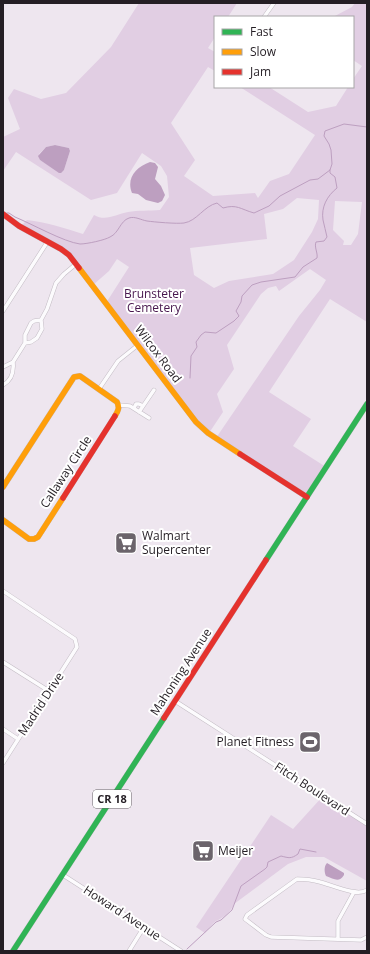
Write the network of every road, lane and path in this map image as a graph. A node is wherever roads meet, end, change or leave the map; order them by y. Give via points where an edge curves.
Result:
1 (274, 3) edge
2 (265, 16) edge
3 (3, 214) edge
4 (48, 241) junction
5 (76, 264) junction
6 (3, 311) edge
7 (41, 320) junction
8 (25, 343) junction
9 (138, 345) junction
10 (13, 362) junction
11 (3, 366) edge
12 (3, 385) edge
13 (99, 389) junction
14 (154, 390) dead end
15 (119, 404) junction
16 (367, 404) edge
17 (143, 406) junction
18 (134, 408) junction
19 (139, 412) junction
20 (149, 418) dead end
21 (3, 487) edge
22 (307, 497) junction
23 (3, 520) edge
24 (3, 592) edge
25 (3, 662) edge
26 (49, 691) junction
27 (175, 701) junction
28 (3, 730) edge
29 (18, 739) junction
30 (3, 763) edge
31 (367, 824) edge
32 (63, 875) junction
33 (367, 890) edge
34 (354, 892) junction
35 (144, 927) junction
36 (367, 937) edge
37 (338, 939) junction
38 (13, 951) edge
39 (130, 951) edge
40 (181, 951) edge

1 - 2 street
3 - 4 street, Wilcox Road
4 - 5 street, Wilcox Road via 62,249
4 - 6 street
5 - 7 street via 56,284
5 - 9 street, Wilcox Road
7 - 8 street via 34,321 28,327
7 - 8 street via 42,329 37,338
8 - 10 street
9 - 13 street via 118,361
9 - 22 street, Wilcox Road via 190,416 202,427
10 - 11 street
10 - 12 street via 13,374
13 - 15 street
13 - 21 street via 80,376 73,378
14 - 17 street
15 - 18 street
15 - 23 street, Callaway Circle via 118,411 38,537 29,539
16 - 22 street, Mahoning Avenue / CR 18
17 - 18 street via 136,404
17 - 19 street
18 - 19 street
19 - 20 street
22 - 27 street, Mahoning Avenue / CR 18
24 - 26 street, Madrid Drive via 75,640 77,644
25 - 26 street
26 - 29 street, Madrid Drive
27 - 31 street, Fitch Boulevard
27 - 32 street, Mahoning Avenue / CR 18
28 - 29 street
29 - 30 street, Madrid Drive
32 - 35 street, Howard Avenue
32 - 38 street, Mahoning Avenue / CR 18
33 - 34 street
34 - 37 street via 338,921
34 - 37 street via 320,882 298,879 245,917 246,921 271,937
35 - 39 street
35 - 40 street, Howard Avenue
36 - 37 street via 362,940

